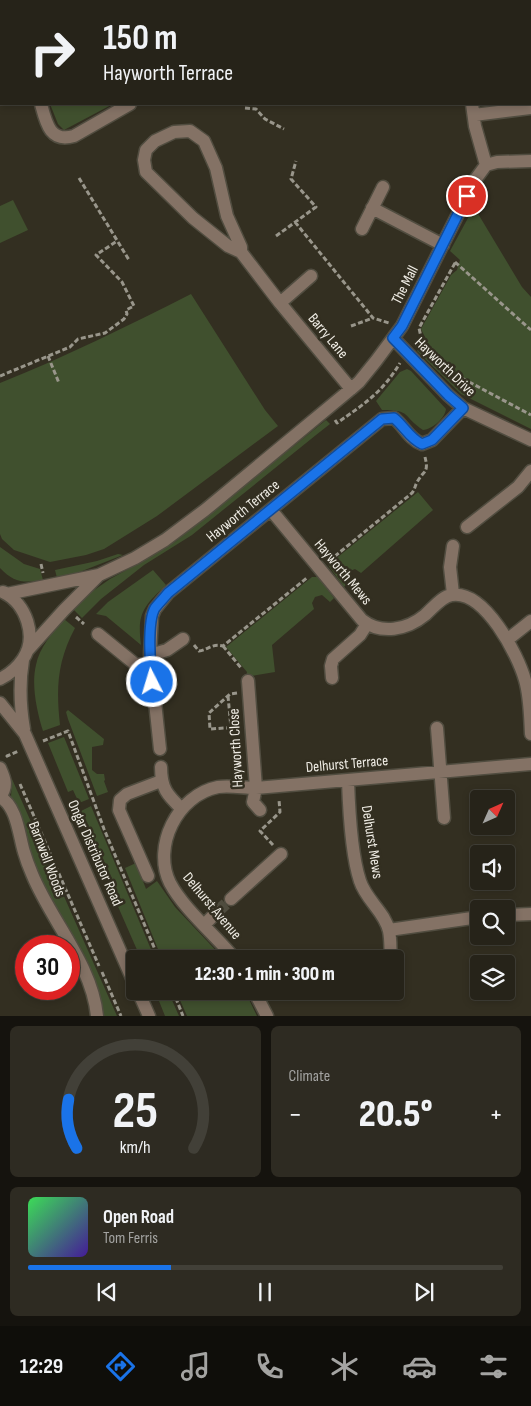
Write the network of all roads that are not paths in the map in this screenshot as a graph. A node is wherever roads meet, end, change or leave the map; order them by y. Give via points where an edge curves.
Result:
1 (41, 105) edge
2 (128, 105) edge
3 (531, 108) edge
4 (473, 109) edge
5 (531, 161) edge
6 (486, 165) junction
7 (383, 187) dead end
8 (372, 208) junction
9 (362, 229) dead end
10 (442, 247) junction
11 (244, 256) junction
12 (311, 276) dead end
13 (280, 303) junction
14 (393, 338) junction
15 (351, 389) junction
16 (463, 408) junction
17 (531, 440) edge
18 (531, 471) edge
19 (270, 510) junction
20 (467, 527) dead end
21 (453, 546) dead end
22 (99, 575) junction
23 (4, 592) edge
24 (453, 594) junction
25 (531, 621) edge
26 (367, 624) junction
27 (98, 634) dead end
28 (183, 639) road end
29 (507, 640) junction
30 (25, 656) junction
31 (150, 660) junction
32 (526, 666) edge
33 (332, 678) dead end
34 (0, 679) edge
35 (244, 682) road end
36 (0, 703) edge
37 (437, 728) dead end
38 (25, 734) junction
39 (531, 734) edge
40 (160, 749) dead end
41 (531, 764) edge
42 (6, 767) edge
43 (161, 767) dead end
44 (441, 772) junction
45 (161, 781) junction
46 (348, 781) junction
47 (256, 788) junction
48 (0, 797) edge
49 (182, 809) junction
50 (260, 810) dead end
51 (444, 818) dead end
52 (281, 854) dead end
53 (148, 876) dead end
54 (231, 899) tunnel mouth
55 (217, 912) tunnel mouth
56 (531, 914) edge
57 (515, 915) edge
58 (470, 918) edge
59 (204, 925) junction
60 (389, 930) junction
61 (227, 950) edge
62 (390, 950) edge
63 (126, 964) edge
64 (142, 1000) edge
65 (259, 1000) edge
66 (97, 1016) edge
67 (149, 1016) edge
68 (267, 1016) edge

1 - 2 street via 50,130 64,139
3 - 4 street
4 - 6 street
5 - 6 street
6 - 10 street, The Mall via 475,180
7 - 8 street
8 - 9 street
8 - 10 street
10 - 14 street, The Mall
11 - 11 street via 194,218 146,172 146,150 155,141 174,132 190,131 204,141 216,168 227,216
11 - 13 street, Barry Lane
12 - 13 street
13 - 15 street, Barry Lane
14 - 15 street, The Mall
14 - 16 street, Hayworth Drive
15 - 22 street, The Mall via 205,510 135,558
16 - 17 street, Hayworth Drive
16 - 19 street, Hayworth Terrace via 432,440 422,444 414,440 394,418 382,419
18 - 20 street via 518,487
19 - 26 street, Hayworth Mews
19 - 31 street, Hayworth Terrace via 168,593 155,609
21 - 24 street via 450,567
22 - 23 street
22 - 30 street
23 - 30 street, Ongar Distributor Road via 19,605 27,619 30,635
24 - 26 street, Hayworth Mews via 423,617 398,629
24 - 29 street via 477,602
25 - 29 street
26 - 33 street via 360,635 333,659
27 - 31 street via 135,664
28 - 31 street
29 - 32 street
30 - 34 street via 12,672
30 - 38 street, Ongar Distributor Road via 20,680
31 - 40 street, Hayworth Terrace
32 - 39 street
35 - 47 street, Hayworth Close
36 - 38 street, Ongar Distributor Road
37 - 44 street
38 - 63 street, Ongar Distributor Road
41 - 44 street, Delhurst Terrace
42 - 48 street via 5,787
43 - 45 street
44 - 46 street, Delhurst Terrace
44 - 51 street
45 - 49 street via 170,798
45 - 53 street via 127,794 120,800 119,810
46 - 47 street, Delhurst Terrace
46 - 60 street, Delhurst Mews via 361,883
47 - 49 street, Delhurst Avenue via 219,787 205,792
47 - 50 street, Hayworth Close via 253,802
48 - 66 street, Barnwell Woods via 13,814 38,890 76,954
49 - 59 street, Delhurst Avenue via 164,843 163,861 171,885
52 - 54 street
55 - 59 street
56 - 57 street
58 - 60 street
59 - 61 street, Delhurst Avenue
60 - 62 street, Delhurst Mews
64 - 67 street
65 - 68 street

